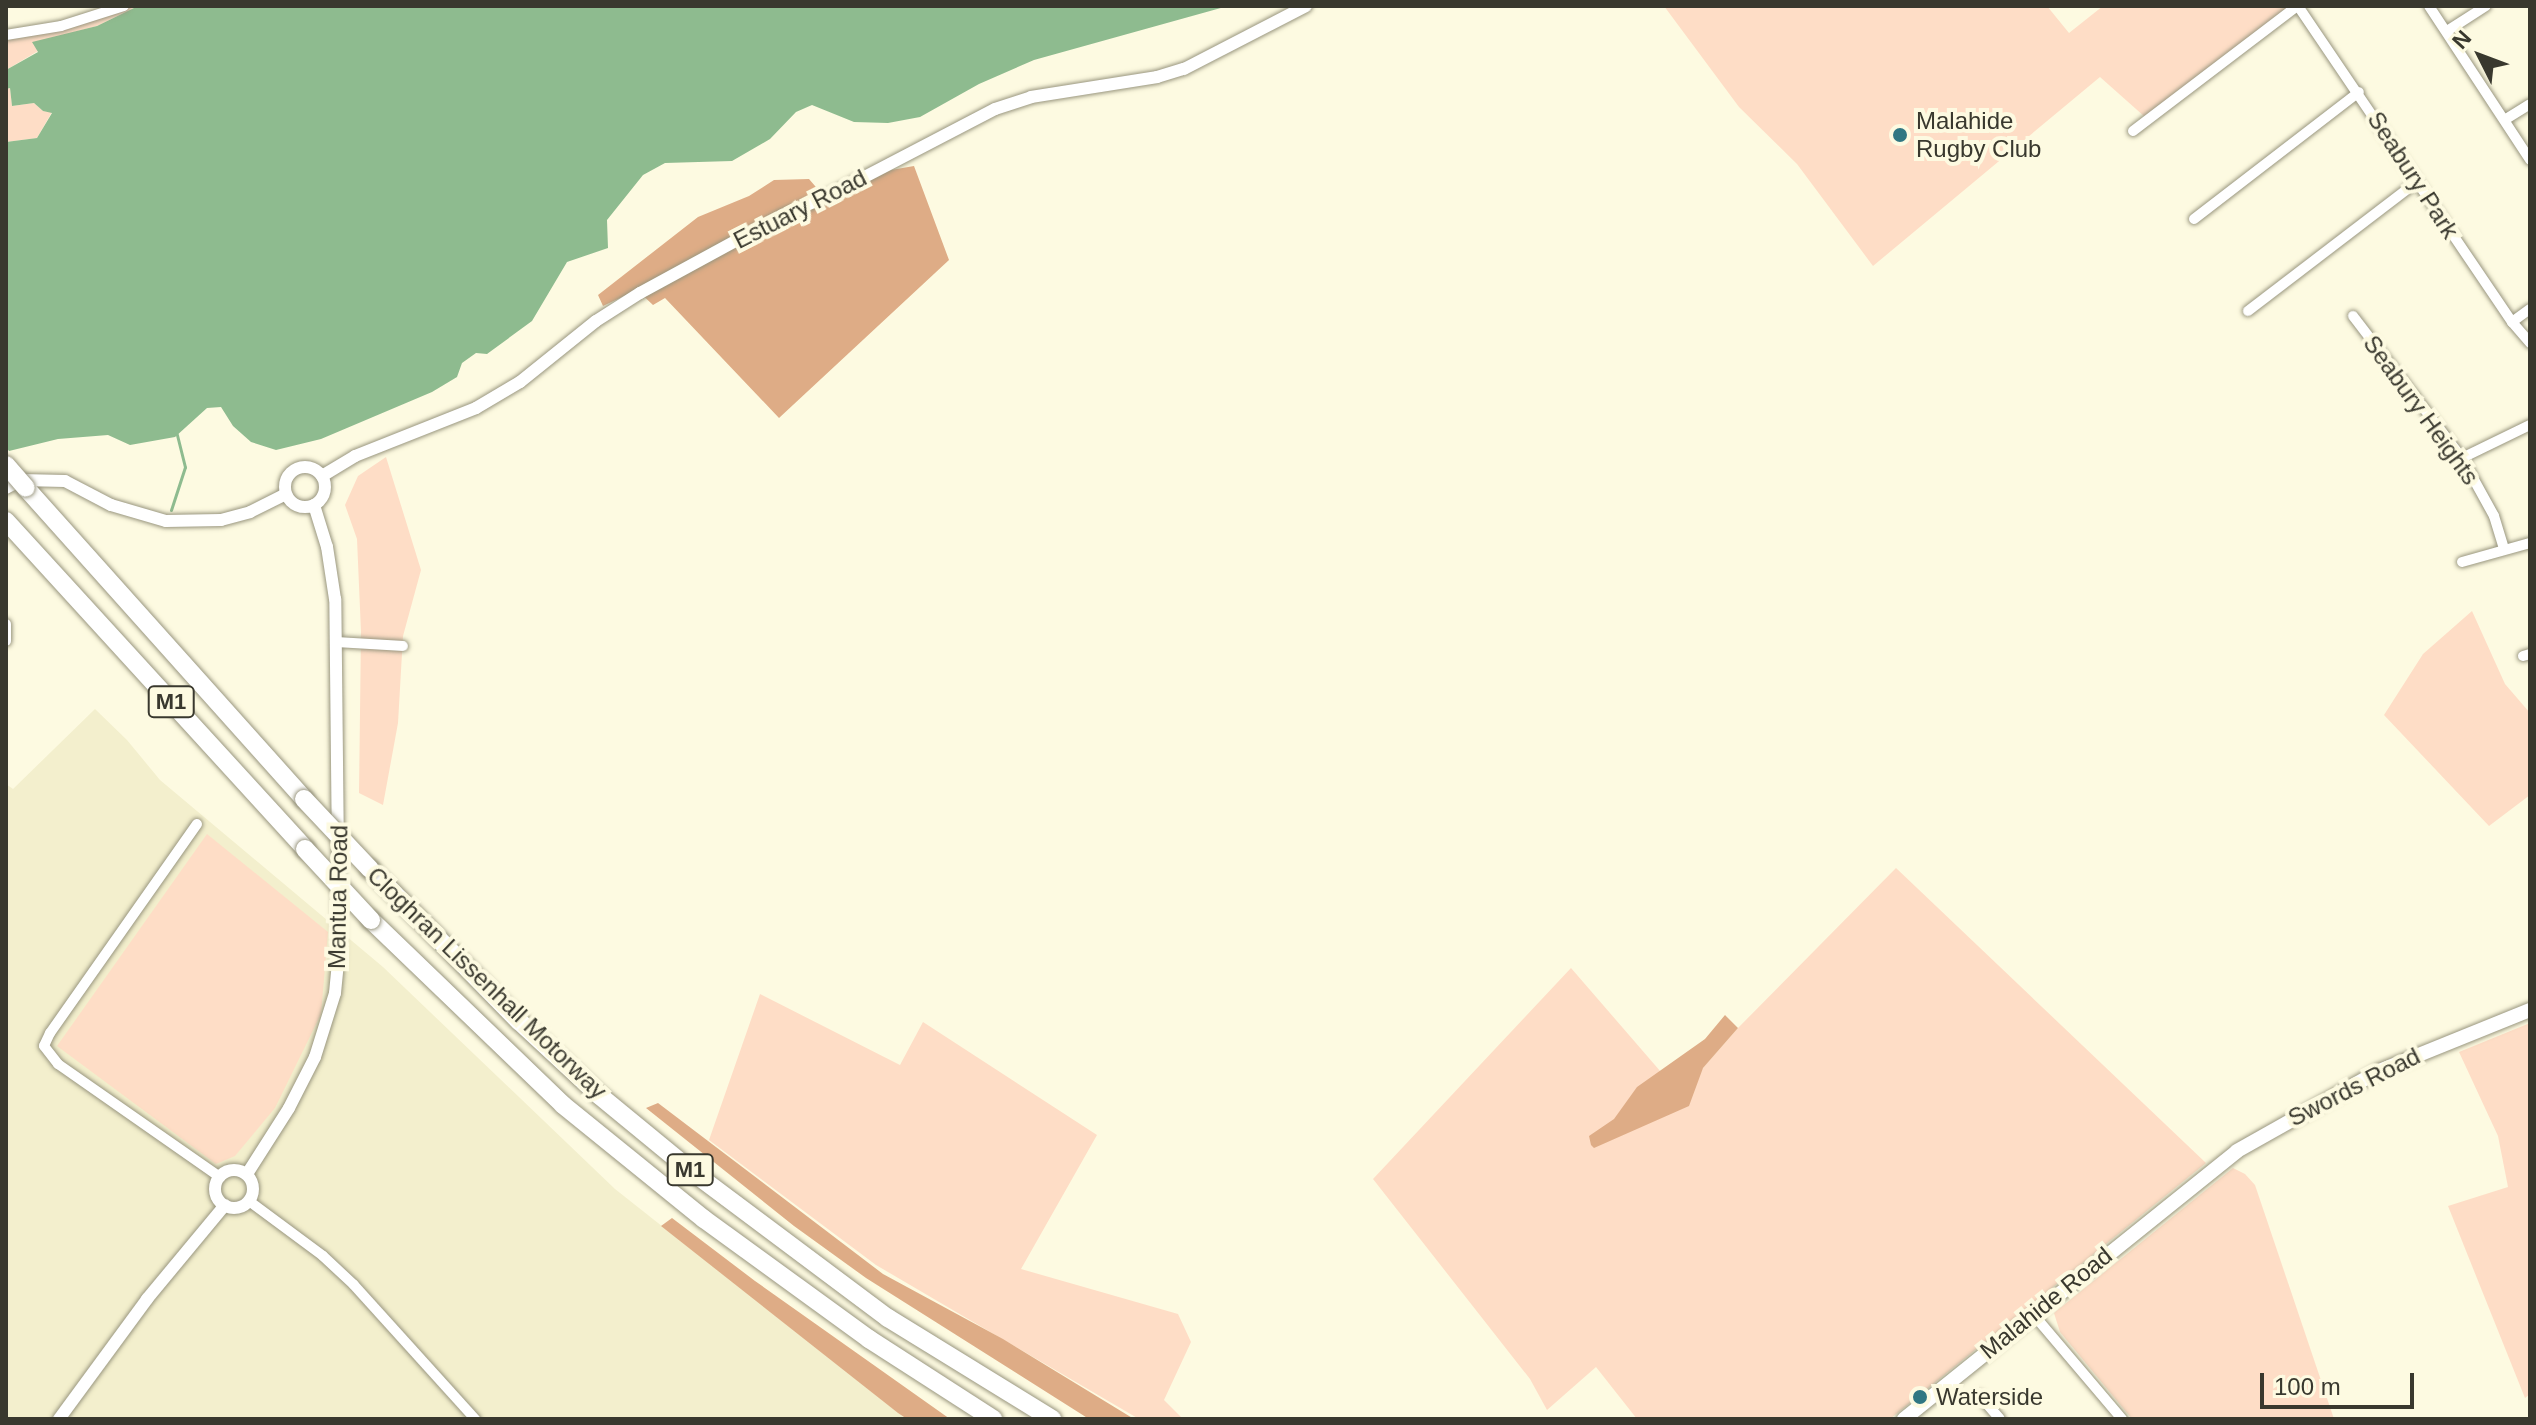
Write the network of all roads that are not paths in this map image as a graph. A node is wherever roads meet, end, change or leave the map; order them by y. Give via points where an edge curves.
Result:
1 (124, 6) edge
2 (1306, 6) edge
3 (2298, 6) edge
4 (2429, 6) edge
5 (2486, 6) edge
6 (2447, 31) junction
7 (6, 35) edge
8 (2359, 92) junction
9 (2530, 104) edge
10 (2506, 119) junction
11 (2133, 131) dead end
12 (2530, 160) edge
13 (2417, 182) junction
14 (2194, 219) dead end
15 (2530, 309) edge
16 (2248, 311) dead end
17 (2353, 316) dead end
18 (2512, 322) junction
19 (2530, 343) edge
20 (2530, 425) edge
21 (2462, 458) junction
22 (6, 465) edge
23 (322, 476) junction
24 (6, 488) edge
25 (286, 494) junction
26 (314, 505) junction
27 (6, 521) edge
28 (2530, 543) edge
29 (2504, 549) junction
30 (2462, 562) dead end
31 (6, 624) edge
32 (6, 641) edge
33 (337, 642) junction
34 (403, 646) dead end
35 (197, 824) dead end
36 (2530, 1010) edge
37 (247, 1174) junction
38 (220, 1177) junction
39 (2189, 1188) joint
40 (249, 1201) junction
41 (225, 1205) junction
42 (2033, 1314) junction
43 (1980, 1396) dead end
44 (59, 1419) edge
45 (475, 1419) edge
46 (993, 1419) edge
47 (1052, 1419) edge
48 (1904, 1419) edge
49 (2000, 1419) edge
50 (2122, 1419) edge

1 - 7 street via 61,26
2 - 23 street, Estuary Road via 1184,69 1031,97 995,109 640,293 476,408 355,456
3 - 8 street, Seabury Park
3 - 11 street
4 - 6 street
5 - 6 street
6 - 10 street
8 - 13 street, Seabury Park
8 - 14 street
9 - 10 street
10 - 12 street
13 - 16 street
13 - 18 street, Seabury Park
15 - 18 street
17 - 21 street, Seabury Heights
18 - 19 street, Seabury Park
20 - 21 street
21 - 29 street, Seabury Heights via 2494,516
22 - 47 highway, Cloghran Lissenhall Motorway / M1, bridge via 304,799 519,1021 600,1096 888,1318
23 - 25 street via 299,468 286,482
23 - 26 street via 325,489
24 - 25 street via 21,480 65,481 111,505 166,521 221,520
25 - 26 street via 301,507
26 - 33 street, Mantua Road via 329,560
27 - 46 highway, Cloghran Lissenhall Motorway / M1, bridge via 371,920 563,1105 704,1219 869,1339
28 - 29 street
29 - 30 street
31 - 32 street
33 - 34 street
33 - 37 street, Mantua Road via 335,993 303,1083
35 - 38 street via 44,1046 58,1064
36 - 39 main road, Swords Road via 2427,1050 2323,1100 2237,1151
37 - 38 street via 234,1170
37 - 40 street via 253,1186
38 - 41 street via 216,1192
39 - 42 main road, Malahide Road
40 - 41 street
40 - 45 street via 354,1285
41 - 44 street via 147,1299
42 - 48 main road, Malahide Road
42 - 50 street
43 - 49 street

